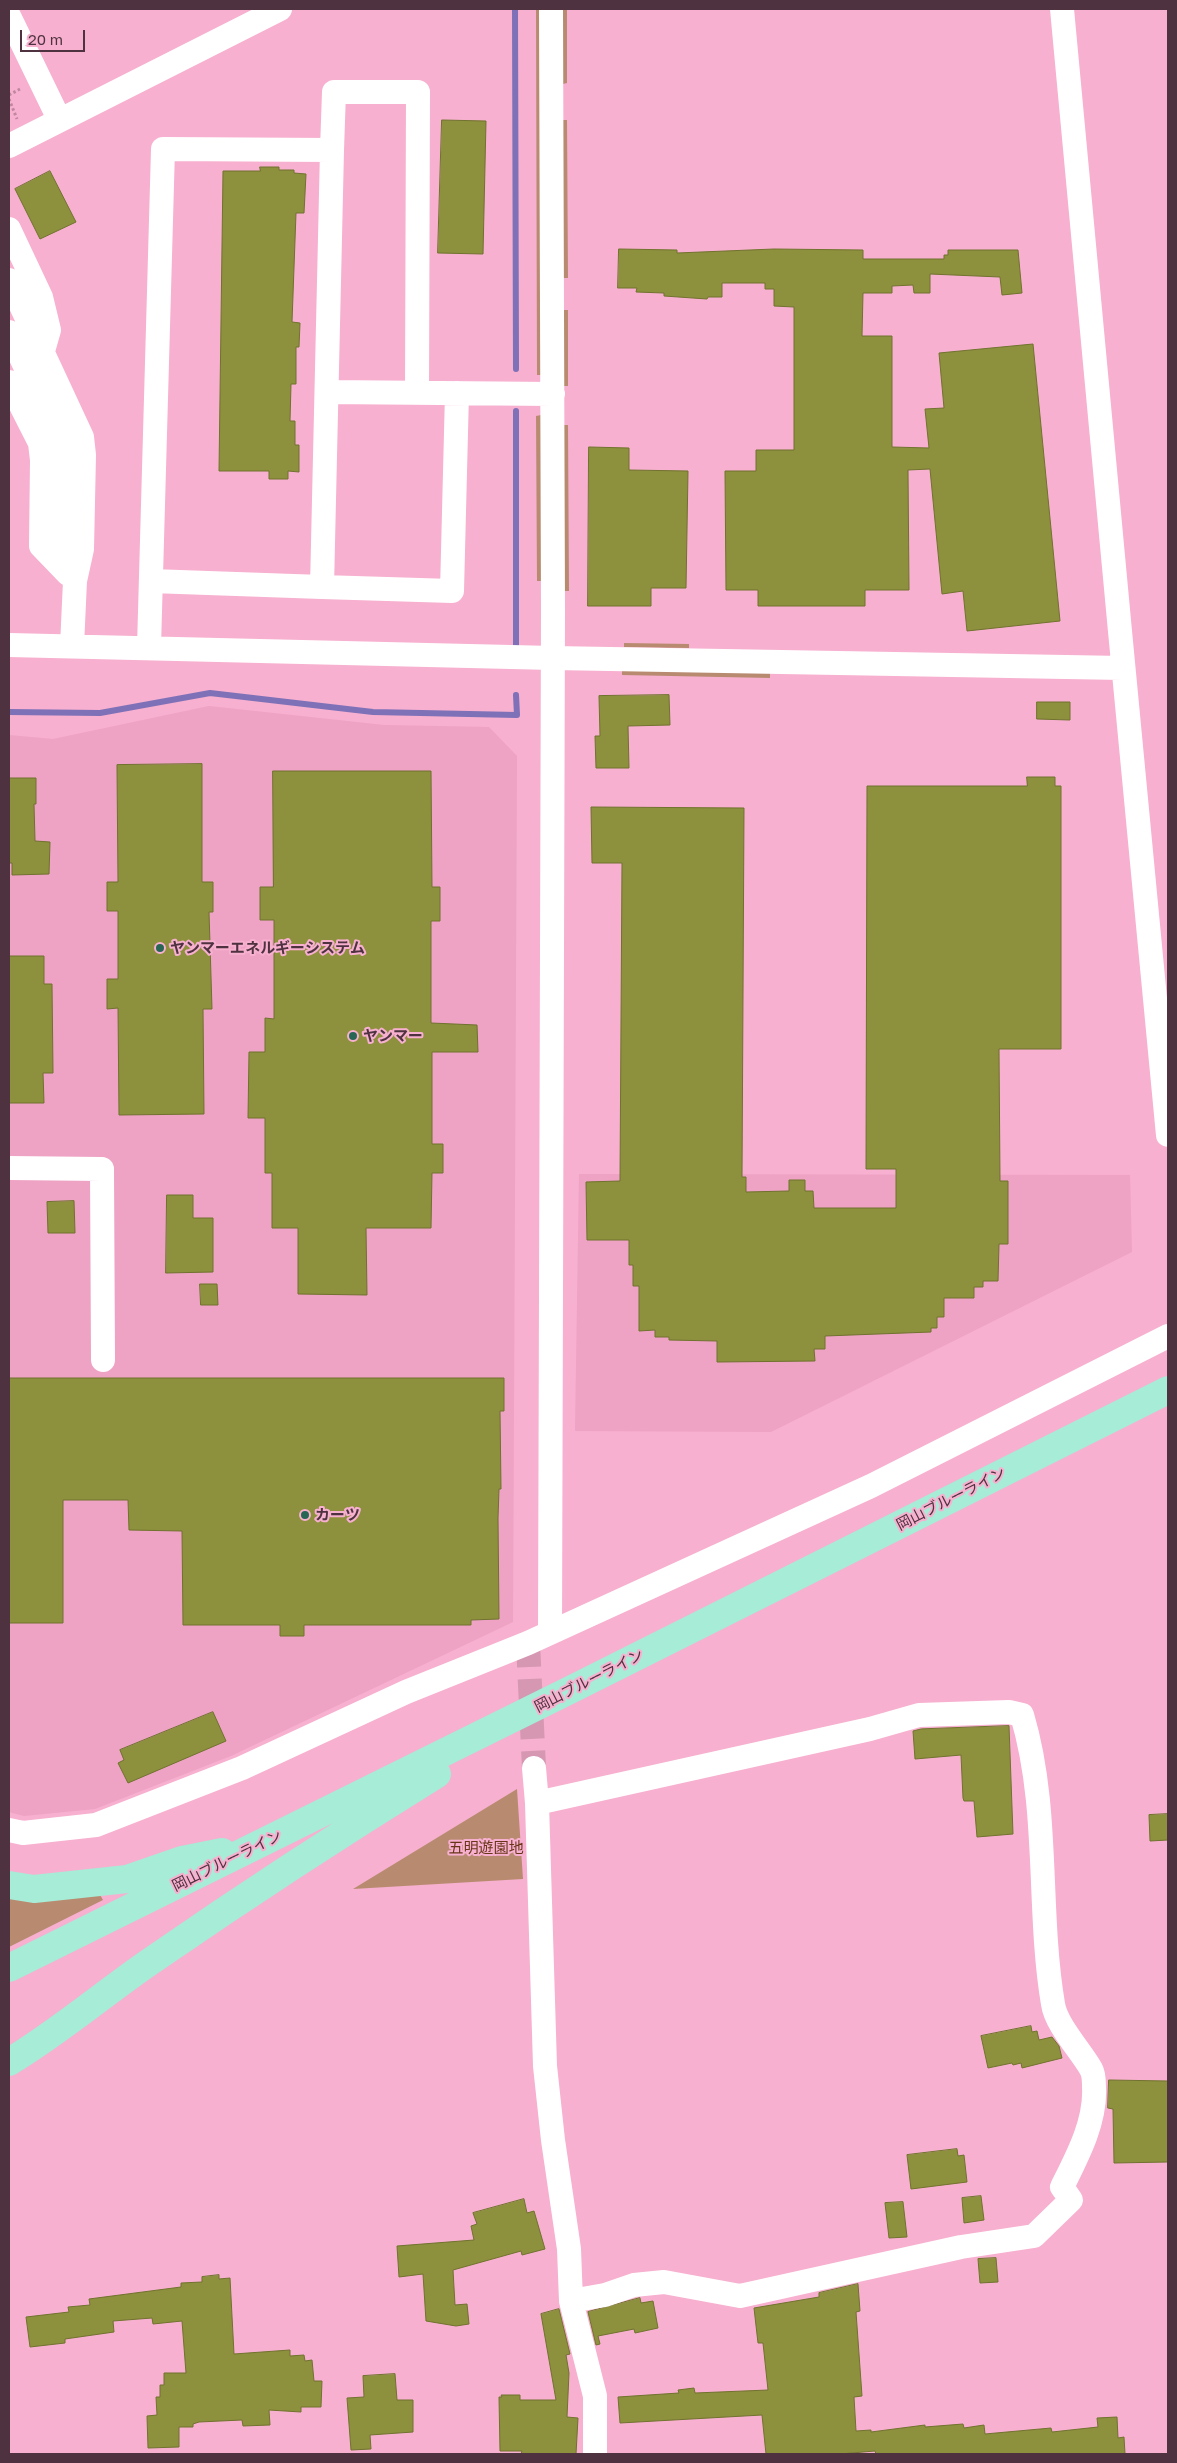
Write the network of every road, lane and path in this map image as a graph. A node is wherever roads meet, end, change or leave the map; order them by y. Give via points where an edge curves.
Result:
1 (280, 9) edge
2 (551, 9) edge
3 (1062, 9) edge
4 (9, 16) edge
5 (9, 99) edge
6 (59, 119) junction
7 (11, 135) edge
8 (332, 150) junction
9 (9, 229) edge
10 (9, 280) edge
11 (9, 332) edge
12 (43, 351) junction
13 (9, 382) edge
14 (328, 392) junction
15 (417, 393) junction
16 (457, 393) junction
17 (553, 394) junction
18 (75, 580) junction
19 (151, 581) junction
20 (322, 587) junction
21 (9, 645) edge
22 (72, 646) junction
23 (149, 647) junction
24 (553, 658) junction
25 (1123, 668) junction
26 (1168, 1135) edge
27 (9, 1168) edge
28 (1168, 1336) edge
29 (103, 1360) dead end
30 (1168, 1390) edge
31 (550, 1632) junction
32 (574, 1688) junction
33 (534, 1768) tunnel mouth
34 (537, 1803) junction
35 (9, 1830) edge
36 (264, 1843) junction
37 (9, 1885) edge
38 (9, 1968) edge
39 (9, 2062) edge
40 (571, 2301) junction
41 (596, 2454) edge

1 - 6 street
2 - 17 street
3 - 25 street
4 - 6 street
5 - 7 path via 18,122
6 - 7 street
8 - 14 street
8 - 15 street via 334,92 418,92
8 - 19 street via 163,149
9 - 12 street via 41,297 49,330
10 - 12 street
11 - 18 street via 60,439 61,546
12 - 18 street via 82,437 82,549
13 - 18 street via 40,443 41,546
14 - 15 street
14 - 20 street
15 - 16 street
16 - 17 street
16 - 20 street via 452,591
17 - 24 street
18 - 22 street
19 - 20 street
19 - 23 street
21 - 22 street
22 - 23 street
23 - 24 street
24 - 25 street
24 - 31 street
25 - 26 street
27 - 29 street via 102,1168
28 - 31 street via 871,1486
30 - 32 main road, 岡山ブルーライン
31 - 35 street via 406,1692 242,1768 96,1825 23,1833
32 - 36 main road, 岡山ブルーライン
32 - 39 main road via 278,1873
33 - 34 street
34 - 40 street via 545,2066 568,2249
34 - 40 street via 870,1729 919,1715 1009,1712 1022,1716 1037,1789 1053,2007 1092,2070 1094,2090 1081,2150 1062,2187 1071,2200 1034,2236 961,2247 740,2296 664,2282 634,2285 605,2295
36 - 37 main road via 182,1860 127,1879 34,1889
36 - 38 main road, 岡山ブルーライン
40 - 41 street via 595,2396

